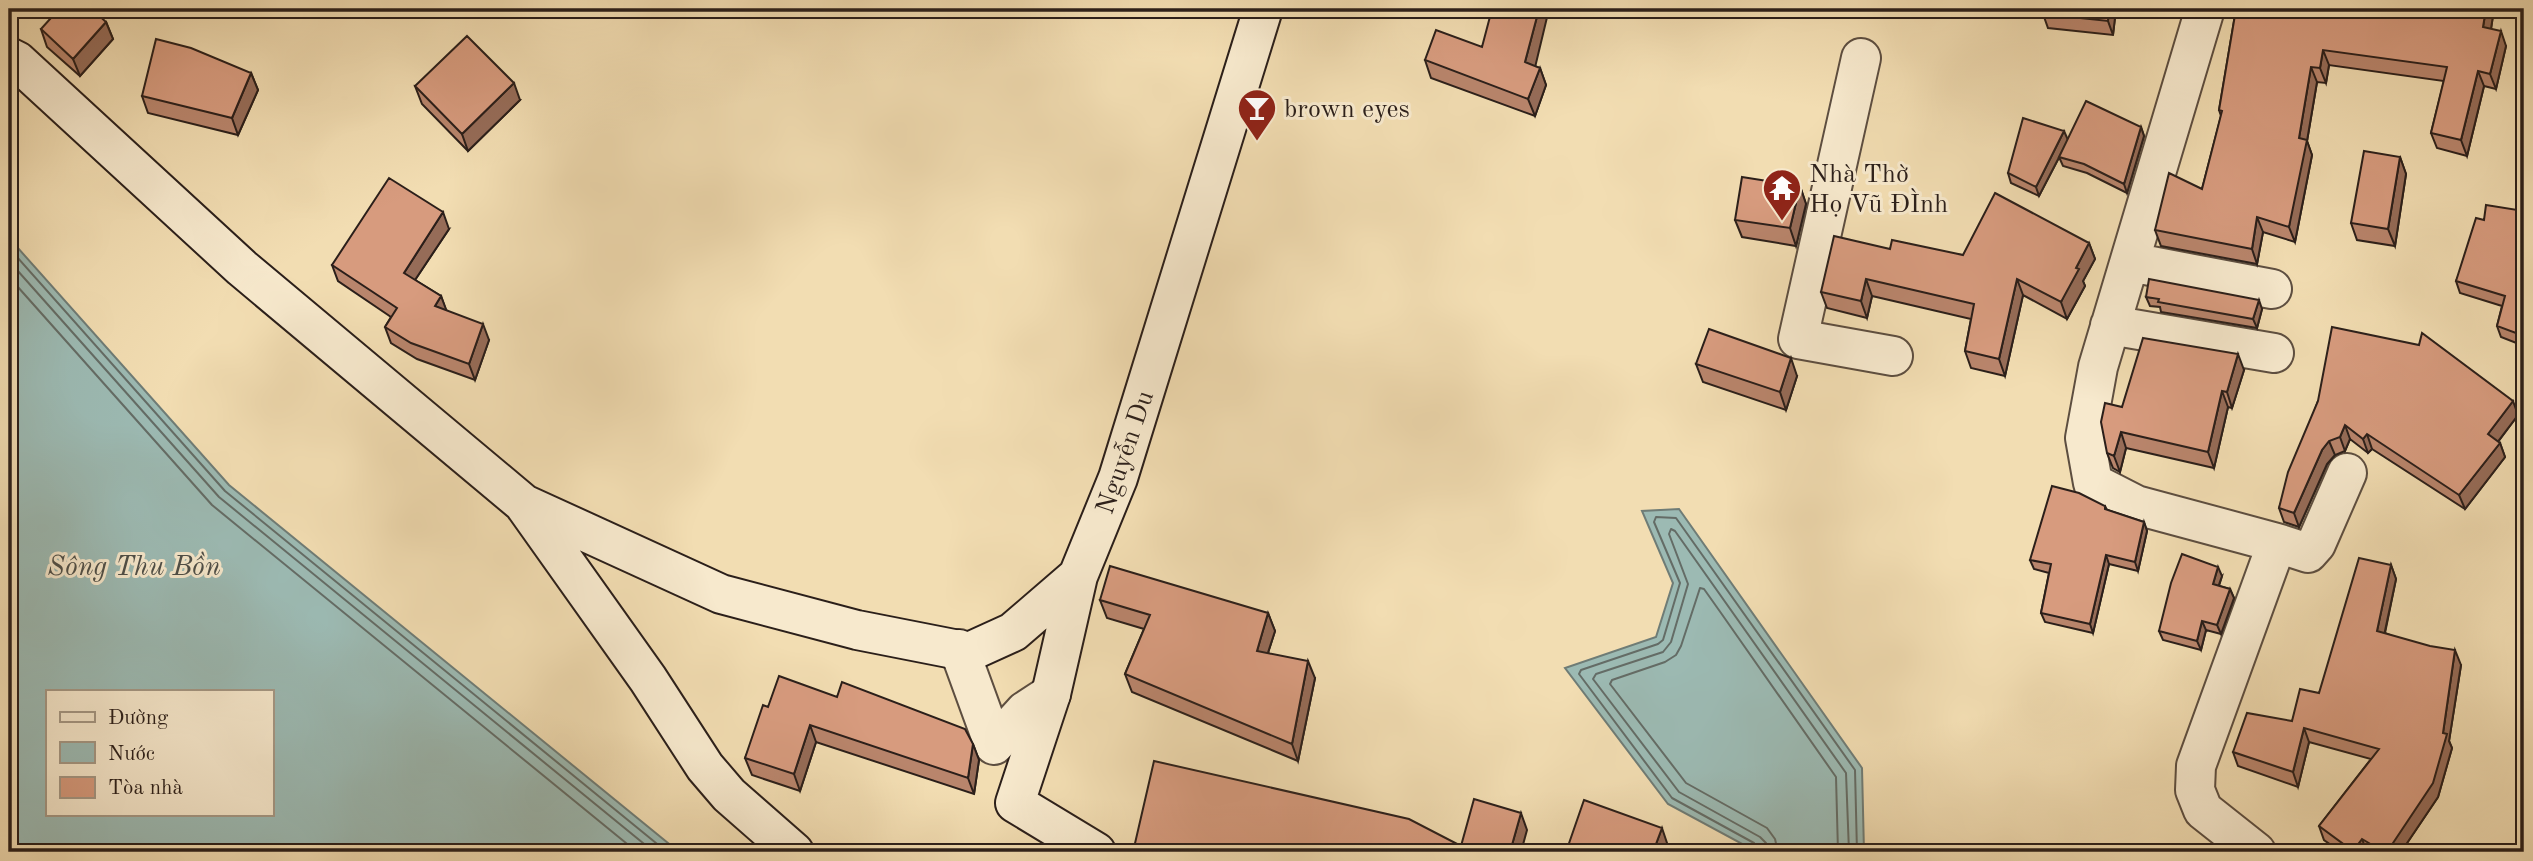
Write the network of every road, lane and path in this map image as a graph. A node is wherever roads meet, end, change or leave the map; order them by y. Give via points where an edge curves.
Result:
1 (1263, 9) edge
2 (2205, 9) edge
3 (9, 57) edge
4 (1861, 58) dead end
5 (2130, 262) junction
6 (2272, 289) dead end
7 (2110, 325) junction
8 (2274, 353) dead end
9 (1893, 356) dead end
10 (2347, 473) dead end
11 (524, 504) junction
12 (2277, 543) junction
13 (1078, 576) junction
14 (959, 649) junction
15 (1051, 694) junction
16 (794, 852) edge
17 (1096, 852) edge
18 (2256, 852) edge

1 - 13 street, Nguyễn Du via 1118,478
2 - 5 street
3 - 11 street via 243,268
4 - 9 street via 1798,339
5 - 6 street
5 - 7 street
7 - 8 street
7 - 12 street via 2085,438 2093,484 2136,505
10 - 12 street via 2308,553
11 - 14 street via 721,594 857,630
11 - 16 street via 705,767 729,795
12 - 18 street via 2196,766 2194,790 2203,810
13 - 14 street via 1013,632 969,652
13 - 15 street, Nguyễn Du
14 - 15 street via 994,745 1024,711
15 - 17 street, Nguyễn Du via 1014,803

